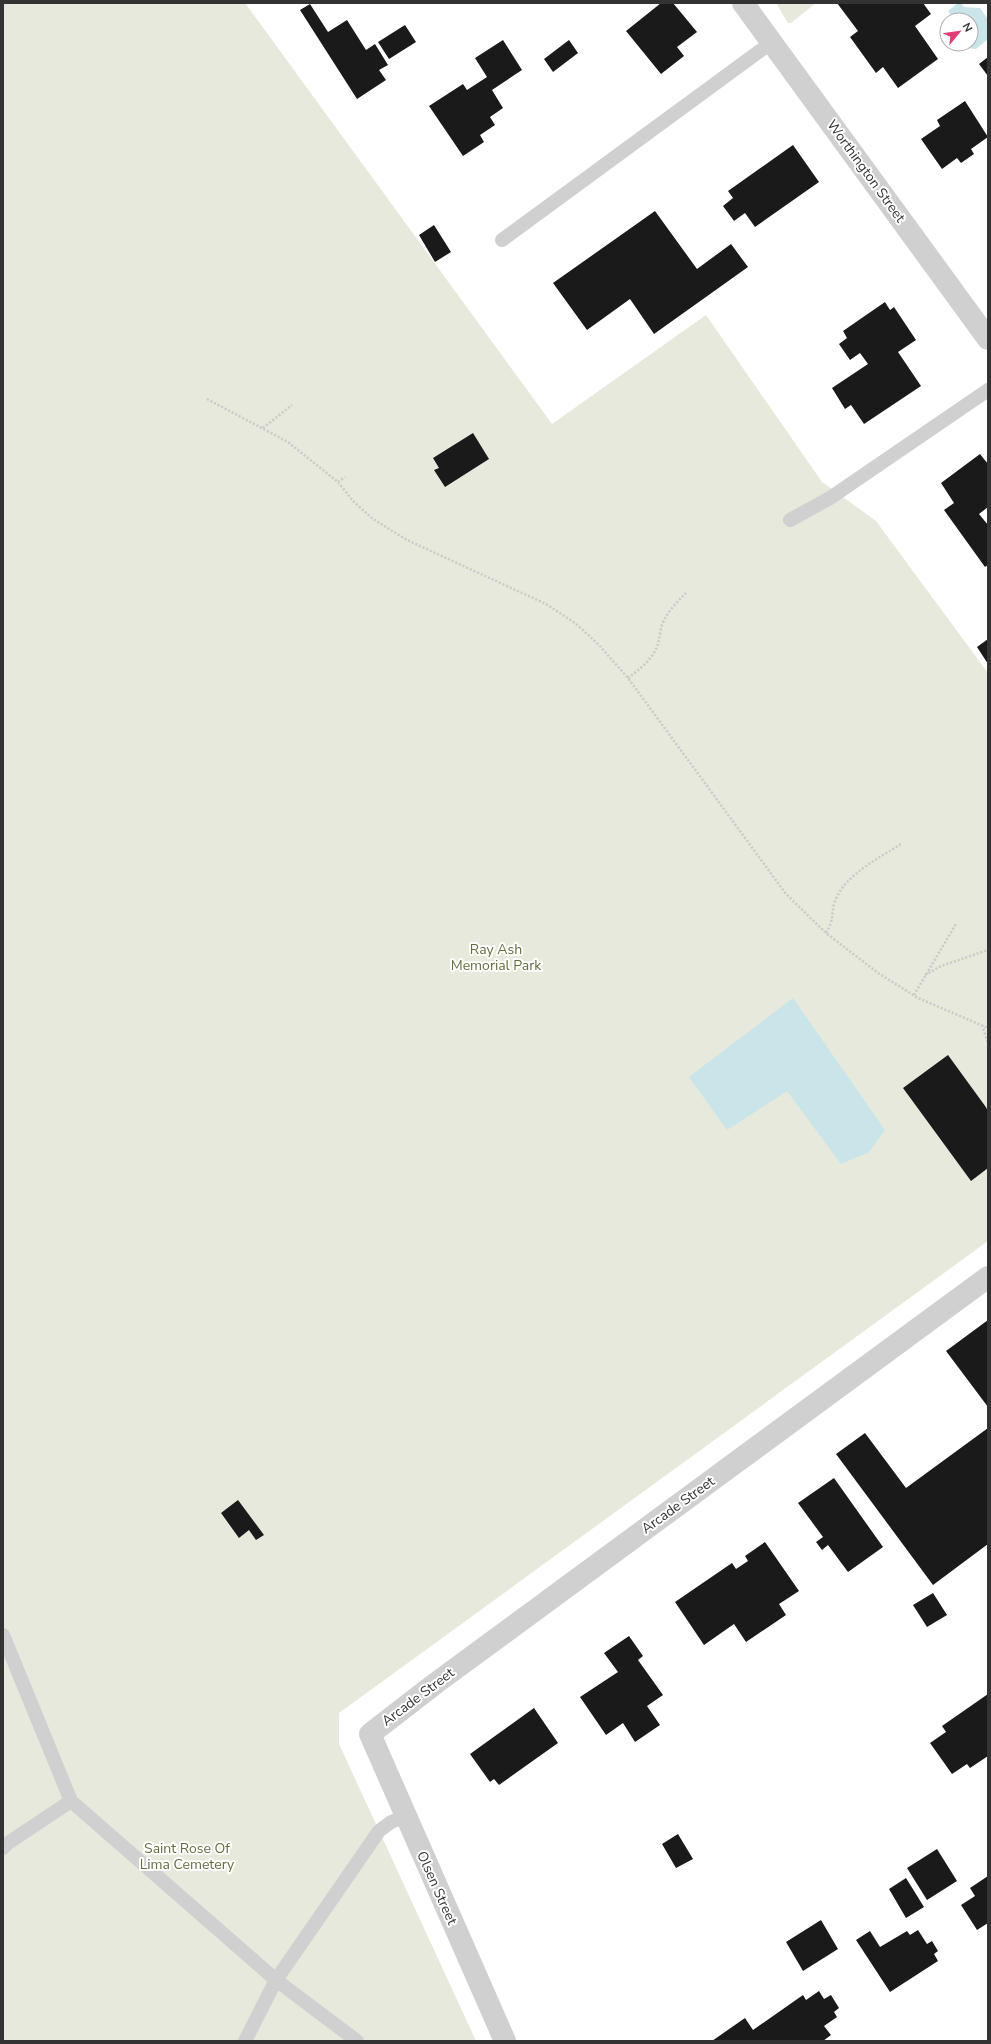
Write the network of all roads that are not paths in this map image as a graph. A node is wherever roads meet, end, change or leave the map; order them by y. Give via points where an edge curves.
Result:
1 (743, 3) edge
2 (772, 42) junction
3 (502, 240) dead end
4 (988, 338) edge
5 (988, 390) edge
6 (790, 520) dead end
7 (988, 1277) edge
8 (3, 1634) edge
9 (370, 1734) joint
10 (71, 1801) junction
11 (405, 1817) junction
12 (3, 1848) edge
13 (276, 1980) junction
14 (246, 2041) edge
15 (357, 2041) edge
16 (505, 2041) edge

1 - 2 street, Worthington Street
2 - 3 lane
2 - 4 street, Worthington Street
5 - 6 lane via 830,498
7 - 9 street, Arcade Street
8 - 10 lane
9 - 11 street, Olsen Street
10 - 12 lane
10 - 13 lane
11 - 13 lane via 391,1822 379,1831
11 - 16 street, Olsen Street
13 - 14 lane
13 - 15 lane

